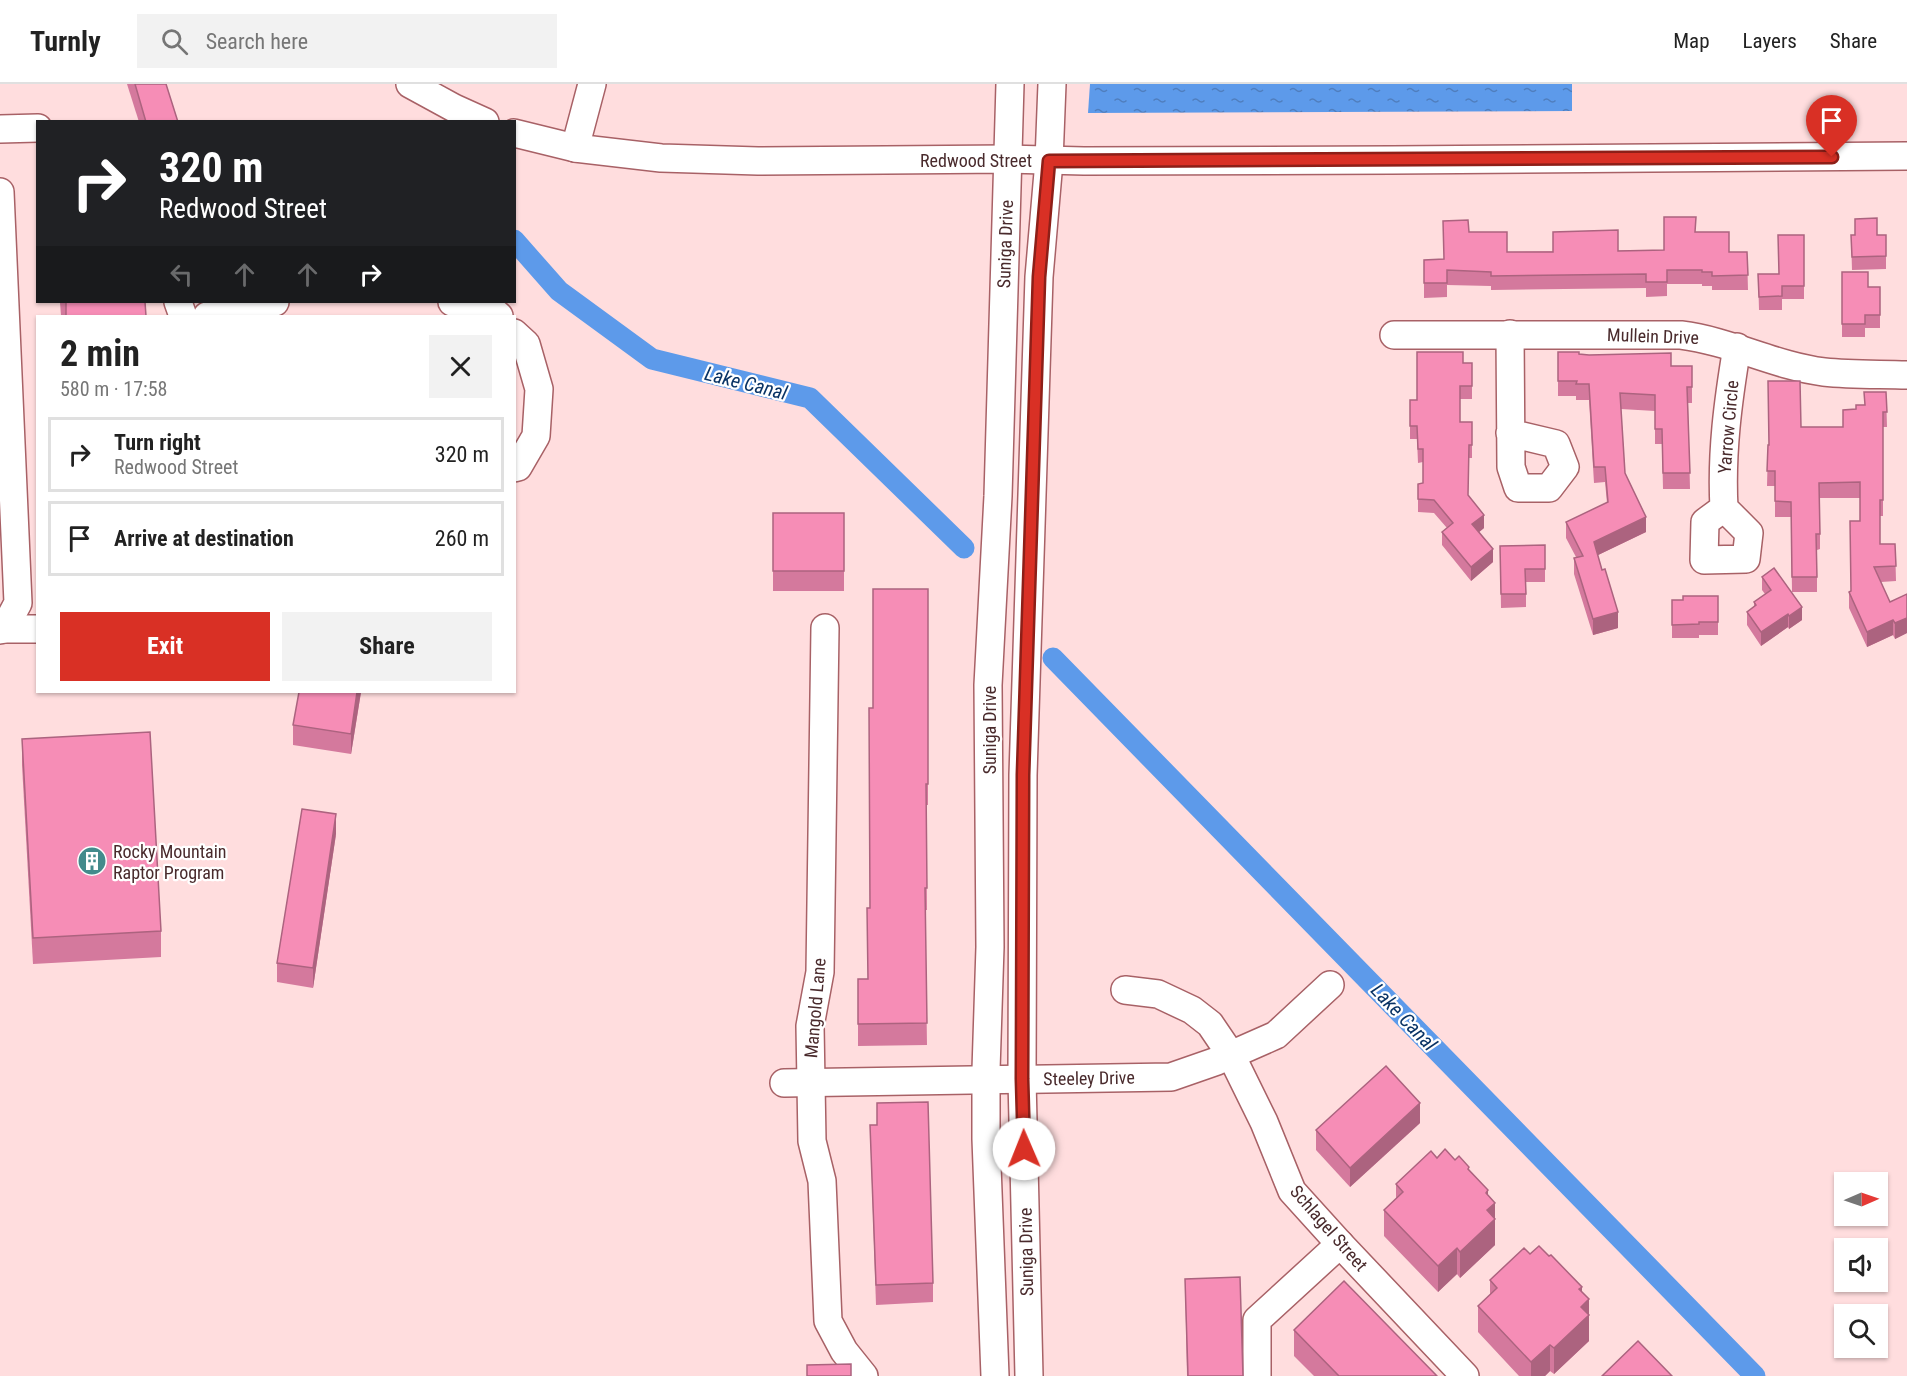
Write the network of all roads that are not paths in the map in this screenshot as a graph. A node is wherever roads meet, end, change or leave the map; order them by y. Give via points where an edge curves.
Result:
1 (410, 84) edge
2 (592, 84) edge
3 (1010, 84) edge
4 (1053, 84) edge
5 (481, 120) edge
6 (36, 128) edge
7 (0, 129) edge
8 (516, 133) edge
9 (575, 148) junction
10 (1907, 156) edge
11 (1008, 159) junction
12 (1049, 161) junction
13 (0, 192) edge
14 (270, 303) edge
15 (458, 303) edge
16 (212, 315) edge
17 (498, 315) edge
18 (1510, 334) junction
19 (516, 335) edge
20 (1394, 335) dead end
21 (1737, 347) junction
22 (1907, 375) edge
23 (1510, 434) dead end
24 (516, 468) edge
25 (1724, 507) dead end
26 (36, 628) edge
27 (825, 628) dead end
28 (2, 630) edge
29 (1330, 985) dead end
30 (1125, 990) dead end
31 (1231, 1055) junction
32 (1022, 1079) junction
33 (986, 1080) junction
34 (798, 1082) junction
35 (1340, 1244) junction
36 (1256, 1366) edge
37 (864, 1376) edge
38 (995, 1376) edge
39 (1029, 1376) edge
40 (1275, 1376) edge
41 (1465, 1376) edge

1 - 5 street
2 - 9 street
3 - 11 street, Suniga Drive
4 - 12 street, Suniga Drive
6 - 7 street
8 - 9 street, Redwood Street
9 - 11 street, Redwood Street via 661,158 758,161
10 - 12 street, Redwood Street
11 - 12 street, Redwood Street
11 - 33 street, Suniga Drive via 988,685 990,947
12 - 32 street, Suniga Drive via 1039,277 1024,752
13 - 28 street via 18,603
14 - 16 street
15 - 17 street via 490,308
18 - 20 street, Mullein Drive
18 - 21 street, Mullein Drive via 1681,335
18 - 23 street
19 - 24 street via 526,344 539,388 536,436
21 - 22 street, Mullein Drive via 1823,372
21 - 25 street, Yarrow Circle via 1725,420
26 - 28 street
27 - 34 street, Mangold Lane via 820,972
29 - 31 street, Steeley Drive via 1276,1035
30 - 31 street, Schlagel Street via 1158,994 1192,1010 1210,1024
31 - 32 street, Steeley Drive via 1171,1077
31 - 35 street, Schlagel Street via 1292,1191
32 - 33 street, Steeley Drive
32 - 39 street, Suniga Drive
33 - 34 street, Steeley Drive
33 - 38 street, Suniga Drive
34 - 37 street, Mangold Lane via 822,1181 828,1321 844,1351
35 - 36 street via 1257,1320
35 - 41 street, Schlagel Street
36 - 40 street

